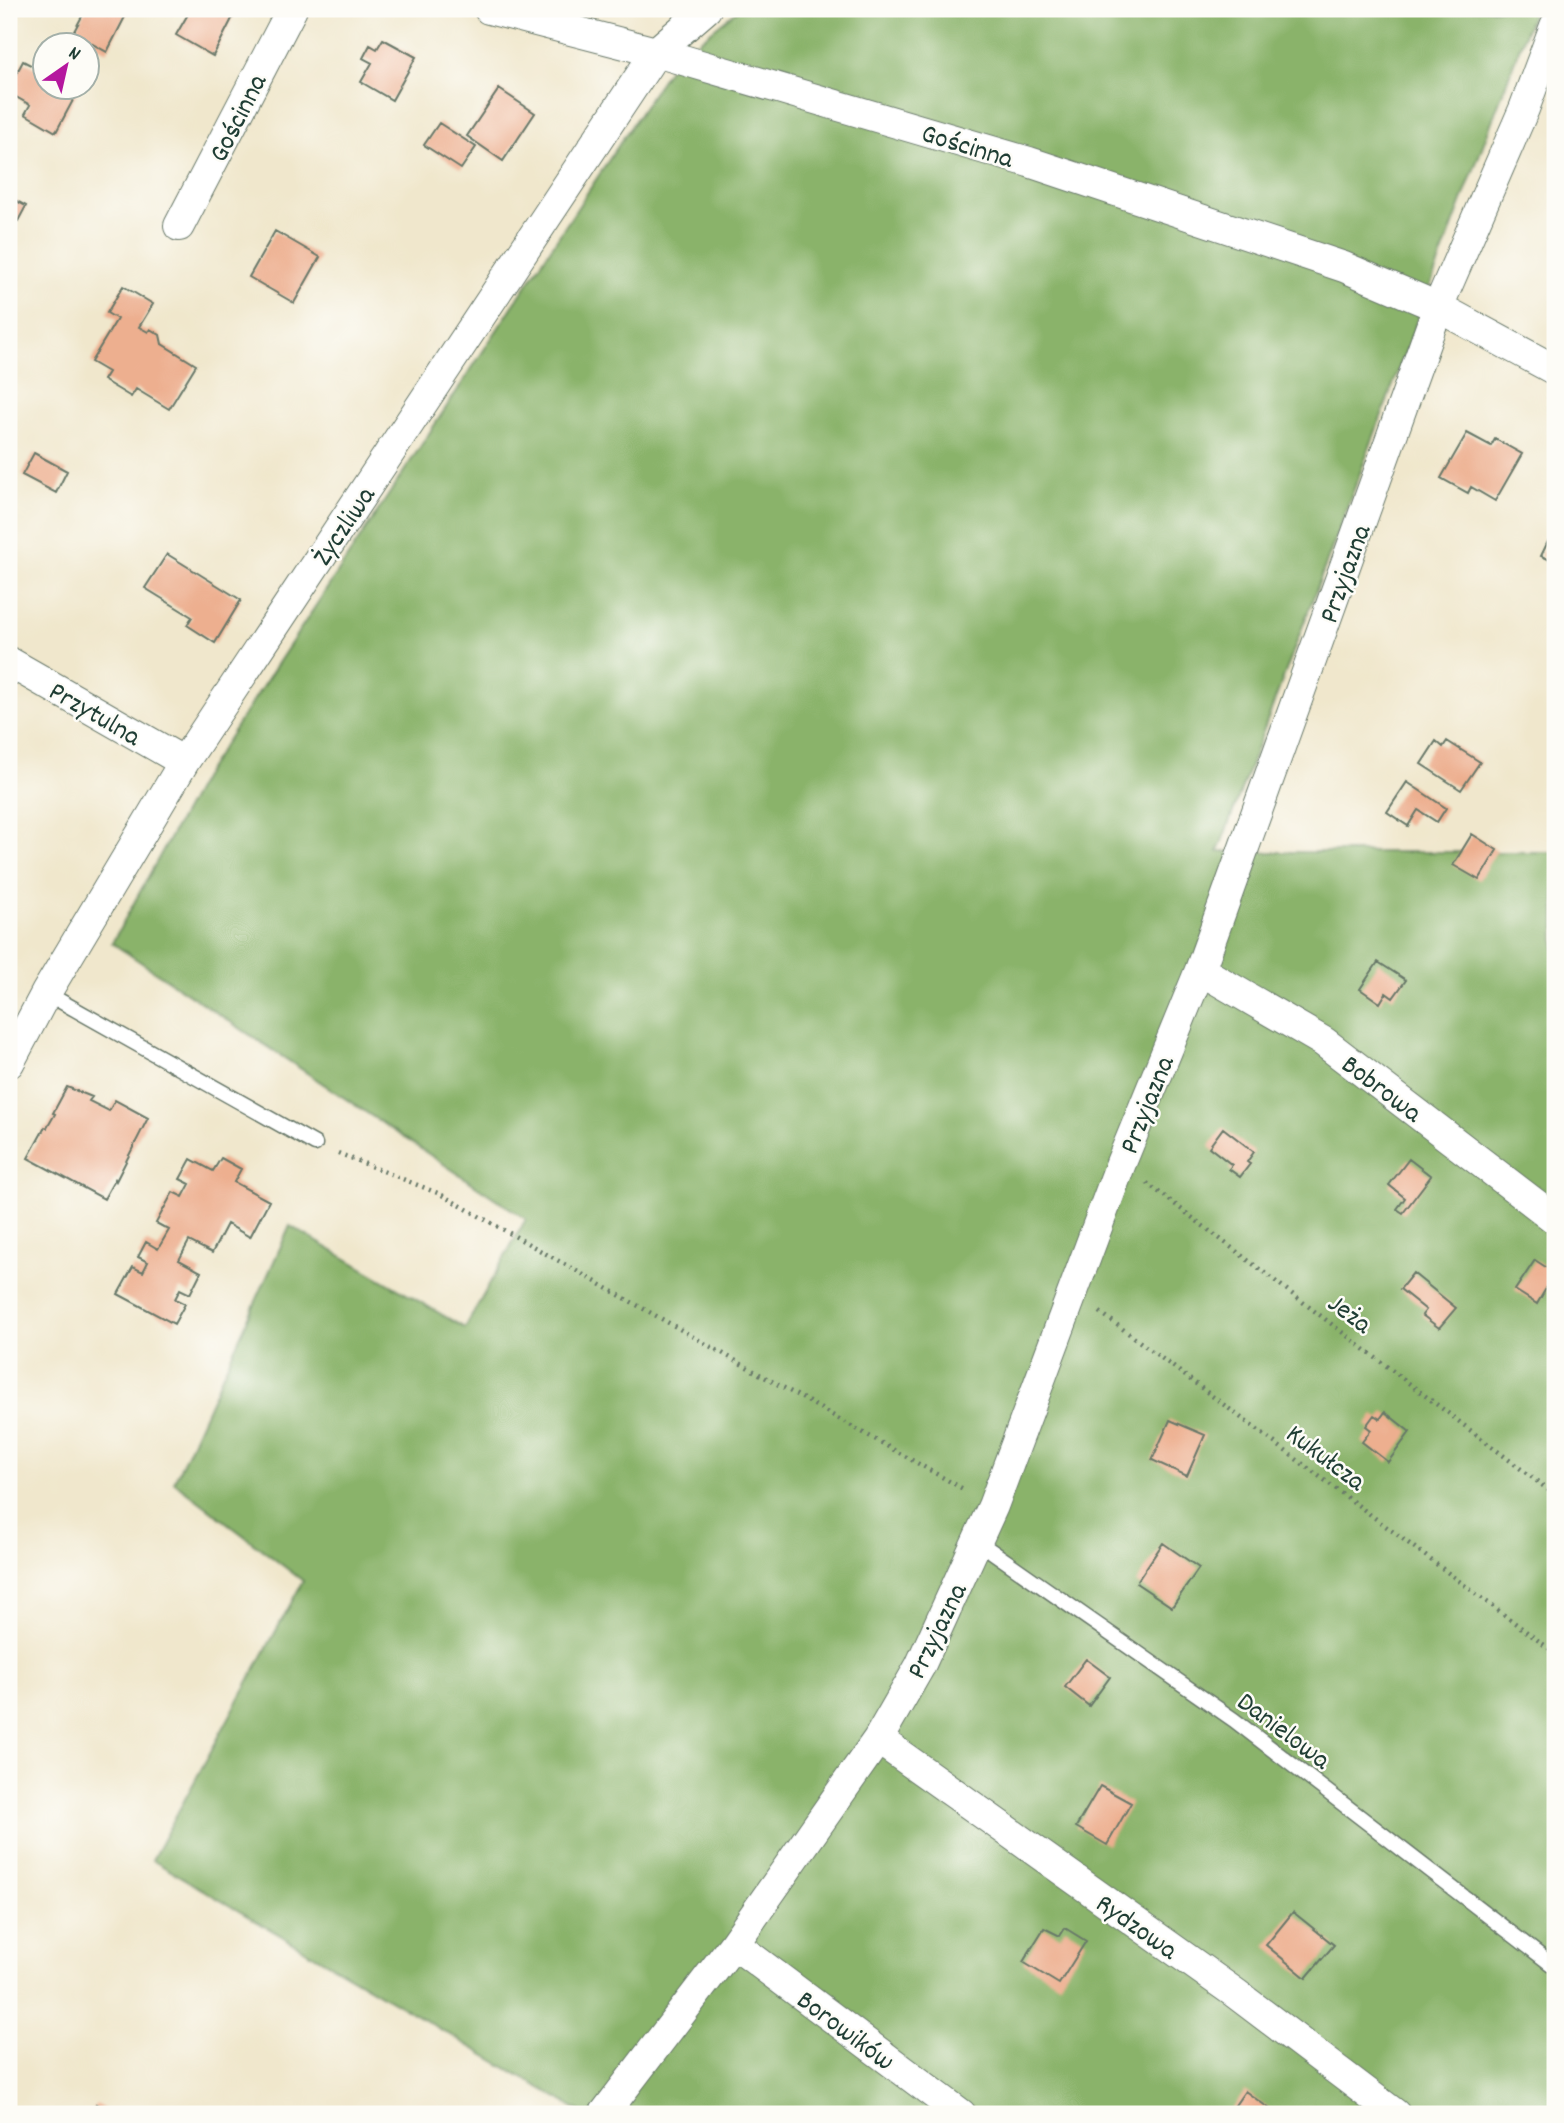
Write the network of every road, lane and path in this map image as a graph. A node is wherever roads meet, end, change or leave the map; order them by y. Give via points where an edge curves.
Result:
1 (292, 9) edge
2 (489, 9) edge
3 (706, 9) edge
4 (1555, 26) edge
5 (656, 51) junction
6 (179, 226) dead end
7 (1438, 307) junction
8 (1555, 370) edge
9 (9, 662) edge
10 (184, 762) junction
11 (1200, 970) junction
12 (46, 993) junction
13 (9, 1063) edge
14 (315, 1144) joint
15 (1121, 1163) junction
16 (1555, 1219) edge
17 (1074, 1293) junction
18 (1555, 1495) edge
19 (993, 1506) junction
20 (977, 1541) junction
21 (1555, 1653) edge
22 (878, 1739) junction
23 (734, 1944) junction
24 (1555, 1968) edge
25 (604, 2114) edge
26 (961, 2114) edge
27 (1395, 2114) edge

1 - 6 street, Gościnna
2 - 5 street, Gościnna
3 - 5 street, Życzliwa
4 - 7 street, Przyjazna
5 - 7 street, Gościnna via 1029,162 1344,267
5 - 10 street, Życzliwa
7 - 8 street, Gościnna
7 - 11 street, Przyjazna
9 - 10 street, Przytulna
10 - 12 street, Życzliwa
11 - 15 street, Przyjazna
11 - 16 street, Bobrowa via 1324,1042
12 - 13 street, Życzliwa
12 - 14 lane
14 - 19 path via 440,1194
15 - 17 street, Przyjazna
15 - 18 path, Jeża
17 - 19 street, Przyjazna
17 - 21 path, Kukułcza
19 - 20 street, Przyjazna
20 - 22 street, Przyjazna via 920,1666
20 - 24 lane, Danielowa via 1234,1720
22 - 23 street, Przyjazna
22 - 27 street, Rydzowa via 1235,1993
23 - 25 street, Przyjazna
23 - 26 street, Borowików

